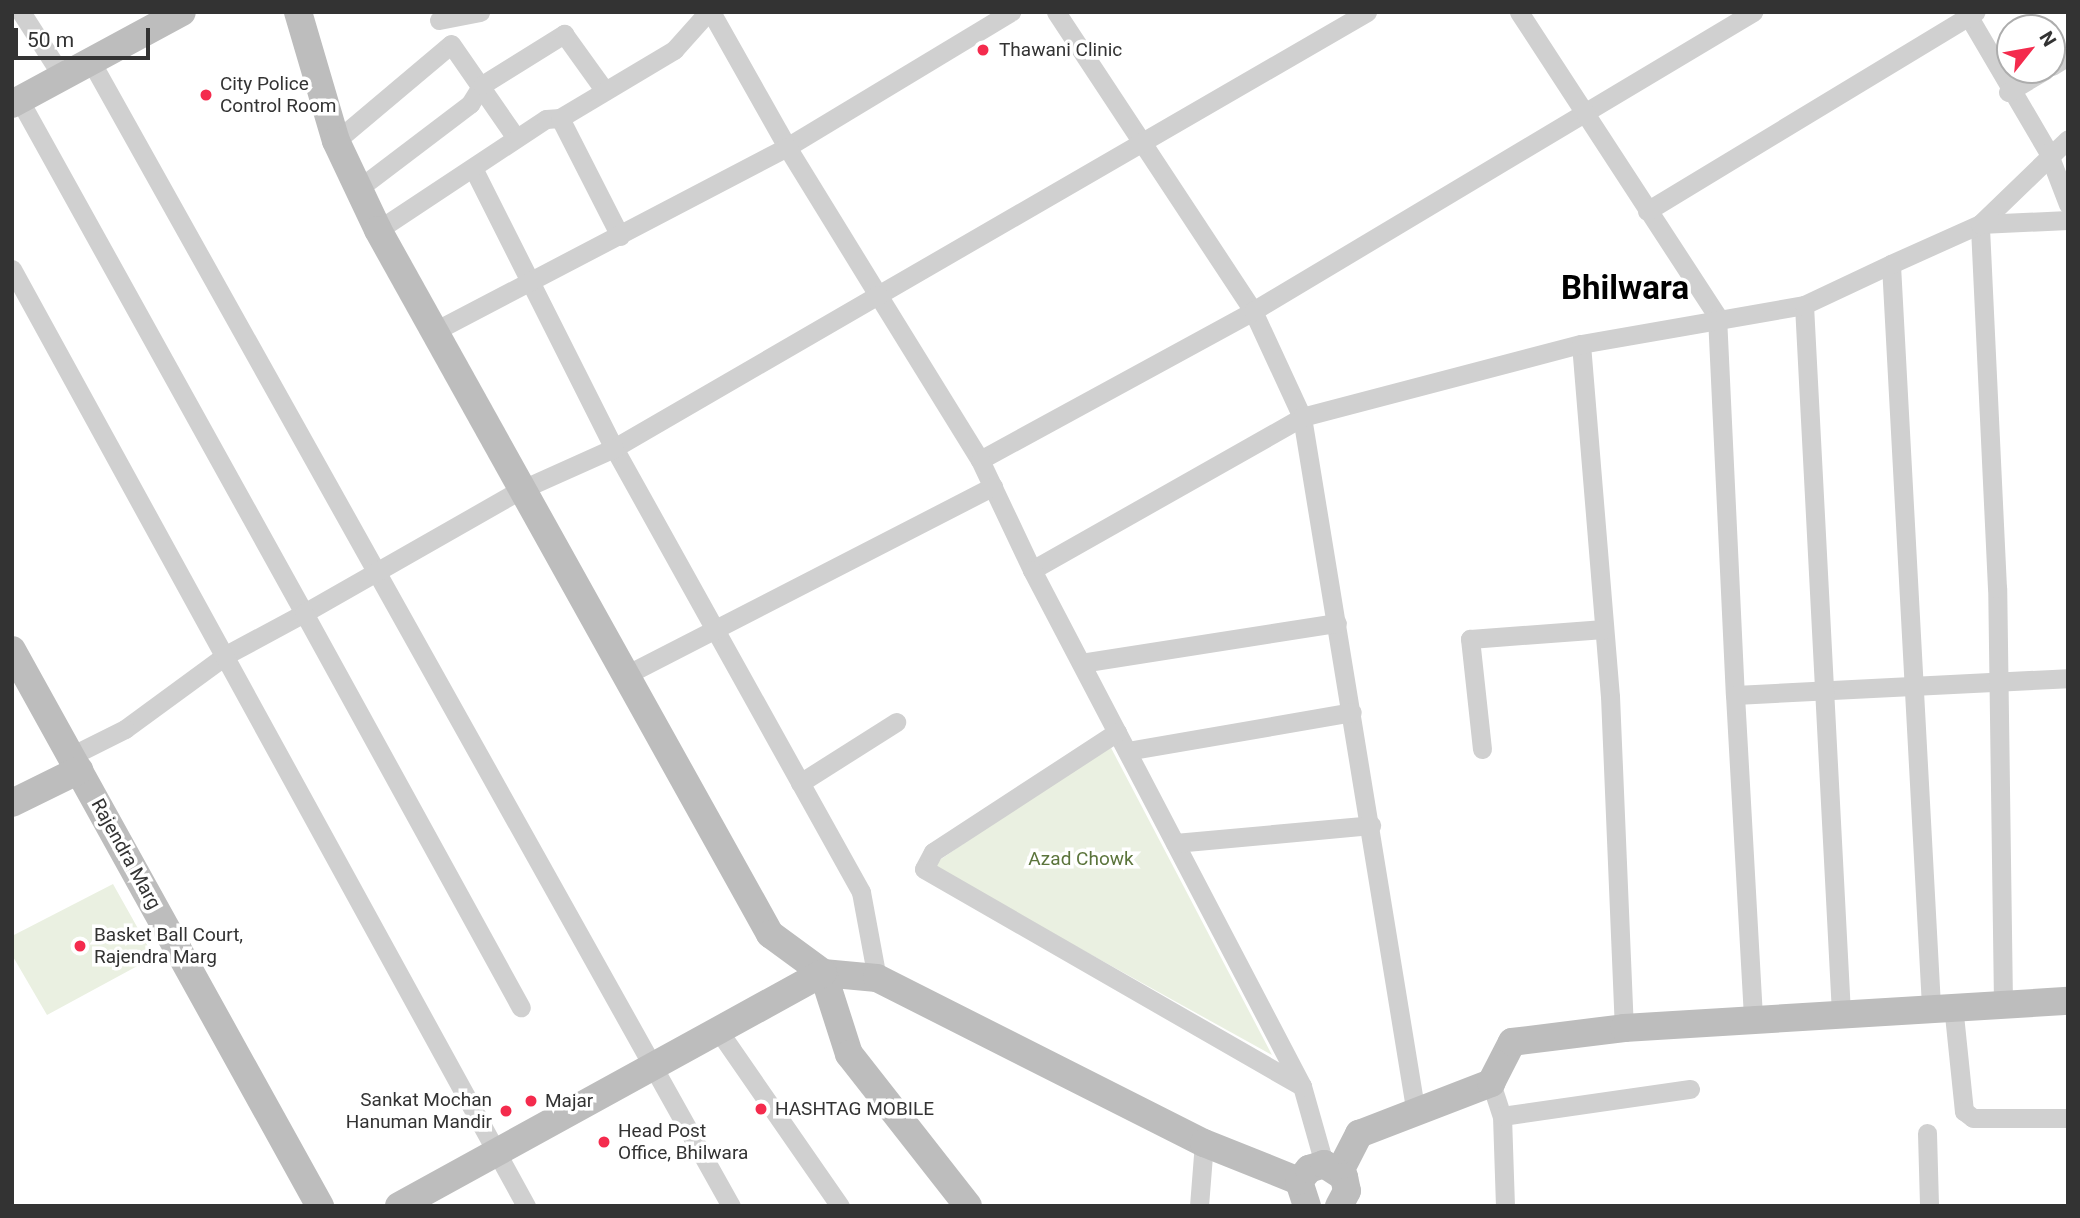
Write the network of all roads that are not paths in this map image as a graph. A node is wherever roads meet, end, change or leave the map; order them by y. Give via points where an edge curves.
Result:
1 (21, 12) edge
2 (182, 12) edge
3 (298, 12) edge
4 (480, 12) edge
5 (710, 12) edge
6 (1011, 12) edge
7 (1056, 12) edge
8 (1367, 12) edge
9 (1519, 12) edge
10 (1753, 12) edge
11 (1970, 14) edge
12 (436, 16) edge
13 (451, 44) junction
14 (93, 65) junction
15 (64, 79) junction
16 (2021, 84) edge
17 (481, 85) junction
18 (605, 91) junction
19 (2008, 92) junction
20 (16, 102) edge
21 (1586, 114) junction
22 (560, 118) junction
23 (516, 138) junction
24 (2068, 139) edge
25 (336, 141) junction
26 (787, 146) junction
27 (1140, 147) junction
28 (2048, 152) junction
29 (473, 168) junction
30 (358, 189) junction
31 (2068, 204) edge
32 (1647, 211) junction
33 (2068, 219) edge
34 (1980, 224) junction
35 (378, 230) junction
36 (620, 236) junction
37 (1891, 264) junction
38 (12, 269) edge
39 (531, 284) junction
40 (878, 295) junction
41 (1804, 305) junction
42 (1253, 311) junction
43 (1717, 316) junction
44 (435, 331) junction
45 (1581, 344) junction
46 (1303, 416) junction
47 (614, 448) junction
48 (980, 460) junction
49 (993, 486) junction
50 (520, 490) junction
51 (1032, 570) junction
52 (380, 571) junction
53 (304, 612) junction
54 (1337, 623) junction
55 (712, 627) junction
56 (1604, 629) junction
57 (12, 650) edge
58 (226, 655) junction
59 (1081, 663) junction
60 (624, 676) junction
61 (2068, 678) edge
62 (1998, 686) junction
63 (1911, 688) junction
64 (1821, 691) junction
65 (1735, 695) junction
66 (1352, 712) junction
67 (896, 722) dead end
68 (1117, 732) junction
69 (1482, 749) dead end
70 (1127, 751) junction
71 (75, 763) junction
72 (800, 783) junction
73 (12, 803) edge
74 (1371, 825) junction
75 (1175, 843) junction
76 (823, 973) junction
77 (877, 978) junction
78 (2068, 1001) edge
79 (2003, 1003) junction
80 (1942, 1006) junction
81 (521, 1007) dead end
82 (1841, 1014) junction
83 (1753, 1019) junction
84 (1624, 1028) junction
85 (718, 1030) junction
86 (652, 1064) junction
87 (1491, 1083) junction
88 (1302, 1086) junction
89 (1690, 1089) dead end
90 (1416, 1114) junction
91 (1502, 1116) junction
92 (2068, 1118) edge
93 (1927, 1133) dead end
94 (1204, 1143) junction
95 (498, 1155) junction
96 (1332, 1168) junction
97 (1303, 1194) edge
98 (320, 1206) edge
99 (399, 1206) edge
100 (526, 1206) edge
101 (732, 1206) edge
102 (840, 1206) edge
103 (968, 1206) edge
104 (1199, 1206) edge
105 (1339, 1206) edge
106 (1505, 1206) edge
107 (1929, 1206) edge

1 - 15 street
2 - 14 street
3 - 25 street
4 - 12 street
5 - 18 street via 674,50
5 - 26 street
6 - 26 street
7 - 27 street
8 - 27 street
9 - 21 street
10 - 21 street
11 - 19 street
11 - 32 street
12 - 13 street
13 - 17 street
13 - 25 street
14 - 15 street
14 - 52 street
15 - 20 street
16 - 19 street
17 - 18 street via 564,34
17 - 23 street
17 - 30 street via 470,104
18 - 22 street
19 - 28 street
20 - 53 street
21 - 32 street
21 - 42 street
22 - 23 street
22 - 36 street
23 - 29 street
24 - 28 street
25 - 30 street
26 - 36 street
26 - 40 street
27 - 40 street
27 - 42 street
28 - 31 street
28 - 34 street
29 - 35 street
29 - 39 street
30 - 35 street
32 - 43 street
33 - 34 street
34 - 37 street
34 - 62 street
35 - 44 street
36 - 39 street
37 - 41 street
37 - 63 street
38 - 58 street
39 - 44 street
39 - 47 street
40 - 47 street
40 - 48 street
41 - 43 street
41 - 64 street
42 - 46 street
42 - 48 street
43 - 45 street
43 - 65 street
44 - 50 street
45 - 46 street
45 - 56 street
46 - 51 street
46 - 54 street
47 - 50 street
47 - 55 street
48 - 49 street
49 - 51 street
49 - 55 street via 766,608
50 - 52 street
50 - 60 street
51 - 59 street
52 - 53 street
52 - 86 street
53 - 58 street
53 - 81 street
54 - 59 street
54 - 66 street
55 - 60 street
55 - 72 street
56 - 69 street via 1470,639
56 - 84 street
57 - 71 street, Rajendra Marg
58 - 71 street
58 - 95 street
59 - 68 street
60 - 76 street via 770,934
61 - 62 street
62 - 63 street
62 - 79 street
63 - 64 street
63 - 80 street
64 - 65 street
64 - 82 street
65 - 83 street
66 - 70 street
66 - 74 street
67 - 72 street
68 - 70 street
68 - 88 street via 933,852 924,869
70 - 75 street
71 - 73 street
71 - 98 street, Rajendra Marg
72 - 77 street via 861,892
74 - 75 street
74 - 90 street
75 - 88 street
76 - 77 street
76 - 85 street
76 - 103 street via 849,1054
77 - 94 street
78 - 79 street
79 - 80 street
80 - 82 street
80 - 92 street via 1964,1111 1973,1118
82 - 83 street
83 - 84 street
84 - 87 street via 1512,1042
85 - 86 street
85 - 102 street
86 - 95 street
86 - 101 street
87 - 90 street
87 - 91 street
88 - 96 street
89 - 91 street
90 - 96 street via 1359,1134
91 - 106 street
93 - 107 street
94 - 97 street
94 - 104 street
95 - 99 street
95 - 100 street
96 - 97 street via 1309,1168
96 - 105 street via 1347,1191

